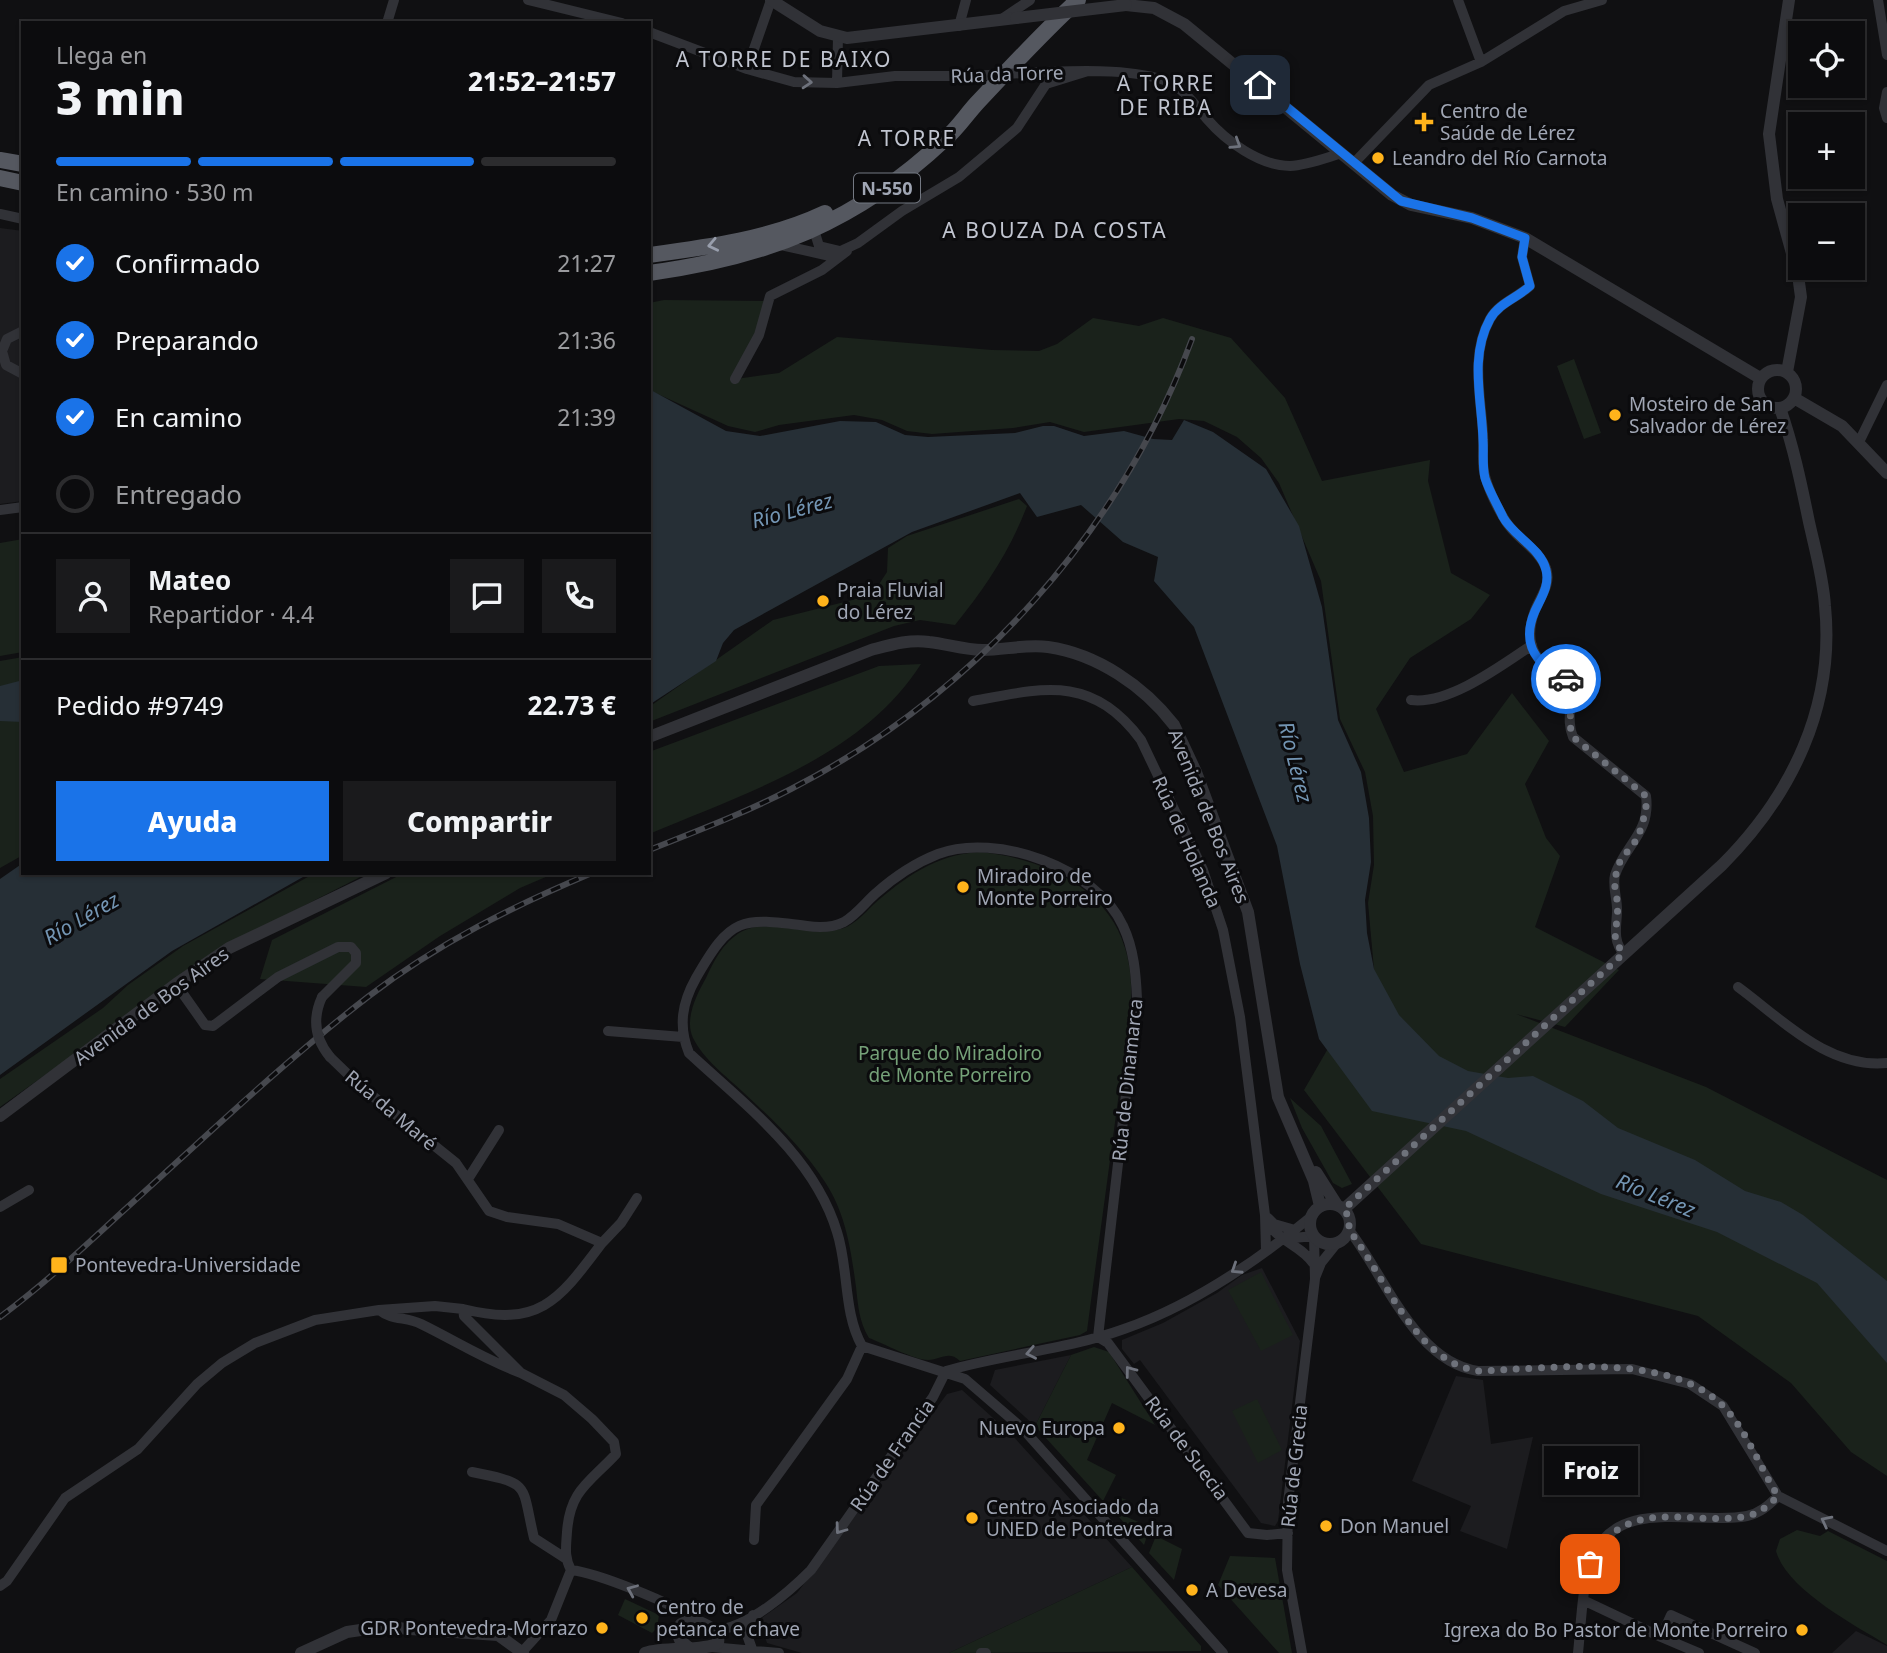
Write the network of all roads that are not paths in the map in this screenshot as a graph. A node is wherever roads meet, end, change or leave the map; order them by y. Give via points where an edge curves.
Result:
1 (394, 0) edge
2 (528, 0) edge
3 (771, 0) edge
4 (966, 0) edge
5 (1030, 0) edge
6 (1078, 0) edge
7 (1458, 0) edge
8 (1602, 0) edge
9 (1789, 0) edge
10 (1878, 0) edge
11 (1001, 20) junction
12 (388, 21) edge
13 (610, 21) edge
14 (959, 26) junction
15 (651, 33) edge
16 (838, 37) junction
17 (1887, 55) edge
18 (1481, 62) junction
19 (747, 69) junction
20 (1088, 72) junction
21 (837, 83) junction
22 (1887, 92) edge
23 (974, 106) junction
24 (1887, 118) edge
25 (1342, 153) junction
26 (0, 160) edge
27 (1354, 163) junction
28 (21, 164) edge
29 (0, 178) edge
30 (21, 183) edge
31 (0, 214) edge
32 (21, 219) edge
33 (814, 230) junction
34 (1525, 238) junction
35 (781, 245) junction
36 (845, 249) junction
37 (651, 255) edge
38 (651, 273) edge
39 (21, 332) edge
40 (1, 351) edge
41 (1787, 372) junction
42 (21, 373) edge
43 (1760, 378) junction
44 (735, 379) dead end
45 (1887, 385) edge
46 (1794, 398) junction
47 (1780, 408) junction
48 (1859, 442) junction
49 (1887, 473) edge
50 (21, 507) edge
51 (0, 510) edge
52 (1532, 645) junction
53 (1411, 700) dead end
54 (972, 701) dead end
55 (651, 736) edge
56 (382, 875) edge
57 (1623, 954) junction
58 (176, 984) junction
59 (1738, 988) dead end
60 (608, 1031) dead end
61 (683, 1037) junction
62 (1887, 1063) edge
63 (0, 1116) edge
64 (499, 1130) dead end
65 (1293, 1133) junction
66 (468, 1179) junction
67 (29, 1190) dead end
68 (637, 1198) dead end
69 (0, 1207) edge
70 (1341, 1207) junction
71 (1316, 1211) junction
72 (1265, 1215) junction
73 (1295, 1230) junction
74 (1349, 1230) junction
75 (1314, 1236) junction
76 (1283, 1239) junction
77 (602, 1243) junction
78 (1337, 1243) junction
79 (1266, 1250) junction
80 (1312, 1263) junction
81 (1315, 1279) junction
82 (463, 1309) junction
83 (379, 1310) junction
84 (1098, 1337) junction
85 (862, 1346) junction
86 (946, 1371) junction
87 (521, 1373) junction
88 (472, 1472) dead end
89 (1778, 1496) junction
90 (1287, 1533) junction
91 (754, 1540) dead end
92 (1887, 1551) edge
93 (565, 1558) junction
94 (571, 1570) junction
95 (0, 1586) edge
96 (1584, 1601) junction
97 (753, 1615) junction
98 (693, 1619) junction
99 (715, 1630) junction
100 (677, 1632) junction
101 (1661, 1637) junction
102 (688, 1647) junction
103 (711, 1647) junction
104 (752, 1649) junction
105 (651, 1651) edge
106 (301, 1653) edge
107 (522, 1653) edge
108 (779, 1653) edge
109 (1222, 1653) edge
110 (1302, 1653) edge
111 (1578, 1653) edge
112 (1699, 1653) edge
113 (1755, 1653) edge

1 - 12 street
2 - 13 street
3 - 16 street
3 - 19 street
4 - 14 street
5 - 11 street
6 - 23 highway, N-550
7 - 18 street
8 - 18 street via 1564,11
9 - 41 street via 1769,134 1777,199 1801,297
10 - 17 street
11 - 14 street
11 - 25 street, bridge via 1126,5 1154,8 1174,17
14 - 16 street
15 - 19 street, Rúa da Torre
16 - 21 street
18 - 27 street via 1429,85
19 -> 21 street, Rúa da Torre via 794,82
20 - 21 street, Rúa da Torre, bridge via 895,76
20 -> 25 street, Rúa da Torre via 1167,82 1181,90 1222,135 1278,165
20 - 36 street via 1046,84 1017,128 959,177
22 - 24 street
23 - 33 highway, N-550 via 948,137 881,194
23 -> 37 highway, N-550 via 874,185 810,220 765,235
25 - 27 street
26 - 28 highway
27 - 34 street via 1401,201 1472,218
29 - 30 highway
31 - 32 street
33 - 35 highway, N-550
33 - 36 street via 819,246
34 - 43 street
34 - 52 street via 1522,257 1530,286 1489,320 1477,387 1486,481 1509,527 1546,570 1547,582 1533,615
35 - 36 street via 826,256
35 - 38 highway, N-550 via 704,266
36 - 44 street via 842,257 822,270 769,296 759,335
39 - 40 street via 7,339
40 - 42 street via 6,365
41 - 43 street via 1775,369
41 - 46 street via 1794,381
43 - 47 street via 1757,390 1762,401
45 - 48 street
46 - 47 street
46 - 48 street via 1833,420
47 - 57 street via 1793,448 1825,605 1827,639 1818,706 1791,777 1754,833
48 - 49 street
50 - 51 street
52 - 53 street via 1458,689
52 - 57 street via 1542,667 1568,680 1573,737 1646,796 1638,838 1620,861 1614,881 1618,906 1615,940
54 - 72 street, Rúa de Holanda via 1046,688 1067,689 1107,705 1127,721 1140,740 1203,870 1221,920 1240,1017
55 - 65 street, Avenida de Bos Aires via 900,642 927,641 982,650 1047,647 1092,660 1116,673 1161,708 1174,725 1230,860 1248,912 1278,1097
56 - 58 street, Avenida de Bos Aires via 229,948
57 - 70 street
58 - 63 street, Avenida de Bos Aires
58 - 66 street, Rúa da Maré, bridge via 210,1027 278,977 338,947 351,947 356,963 322,997 317,1011 316,1030 323,1048 359,1085 450,1158
59 - 62 street via 1808,1044 1862,1066
60 - 61 street
61 - 84 street, Rúa de Dinamarca via 684,1004 715,945 748,921 834,926 846,921 900,873 957,849 1013,851 1055,865 1087,885 1123,925 1136,973 1137,999
61 - 85 street via 689,1054 810,1173 838,1233 851,1313
64 - 66 street
65 - 70 street, Avenida de Bos Aires
65 - 71 street, Avenida de Bos Aires via 1314,1181
66 - 77 street, Rúa da Maré via 479,1201 494,1214 558,1224
67 - 69 street
68 - 77 street
70 - 71 street
70 - 74 street via 1349,1218
71 - 73 street
71 - 75 street via 1310,1226
72 - 73 street via 1274,1224
72 - 76 street, Rúa de Holanda
72 - 79 street, Rúa de Holanda
73 - 76 street
74 - 78 street
74 - 89 street via 1416,1330 1444,1360 1478,1371 1632,1369 1690,1384 1723,1406
75 - 76 street
75 - 78 street
75 - 80 street, Rúa de Grecia
76 - 79 street
76 - 80 street, Rúa de Holanda
77 - 82 street via 571,1285 544,1306 504,1317
78 - 81 street, Rúa de Grecia
79 -> 84 street via 1171,1310
80 - 81 street, Rúa de Grecia
81 - 90 street, Rúa de Grecia
82 - 83 street
82 - 87 street via 464,1316
83 - 87 street via 418,1322 479,1357
83 - 95 street via 315,1320 255,1343 222,1363 138,1449 65,1498
84 -> 86 street
90 -> 84 street, Rúa de Suecia via 1248,1532 1108,1343
85 - 86 street
85 - 91 street via 847,1379 756,1505
86 -> 97 street, Rúa de Francia via 933,1397 811,1570 789,1593
86 - 109 street via 965,1379 1023,1429
87 - 93 street via 564,1395 616,1448 613,1457 573,1498
88 - 93 street via 513,1480 524,1490 534,1538
92 -> 89 street
89 - 96 street via 1764,1510 1745,1516 1649,1517 1616,1529 1591,1558
90 - 110 street, Rúa de Grecia via 1287,1570
93 - 94 street
98 -> 94 street via 634,1591
94 - 107 street via 551,1620
96 - 101 street
96 - 111 street
97 - 99 street, Rúa de Francia
97 - 104 street via 746,1628
98 - 99 street
98 - 100 street via 681,1624
99 - 103 street via 719,1641
100 - 102 street
100 - 105 street
101 - 112 street
101 - 113 street via 1671,1615
102 - 103 street
102 - 105 street
103 - 104 street
104 - 108 street
106 - 107 street via 347,1632 381,1627 498,1635

